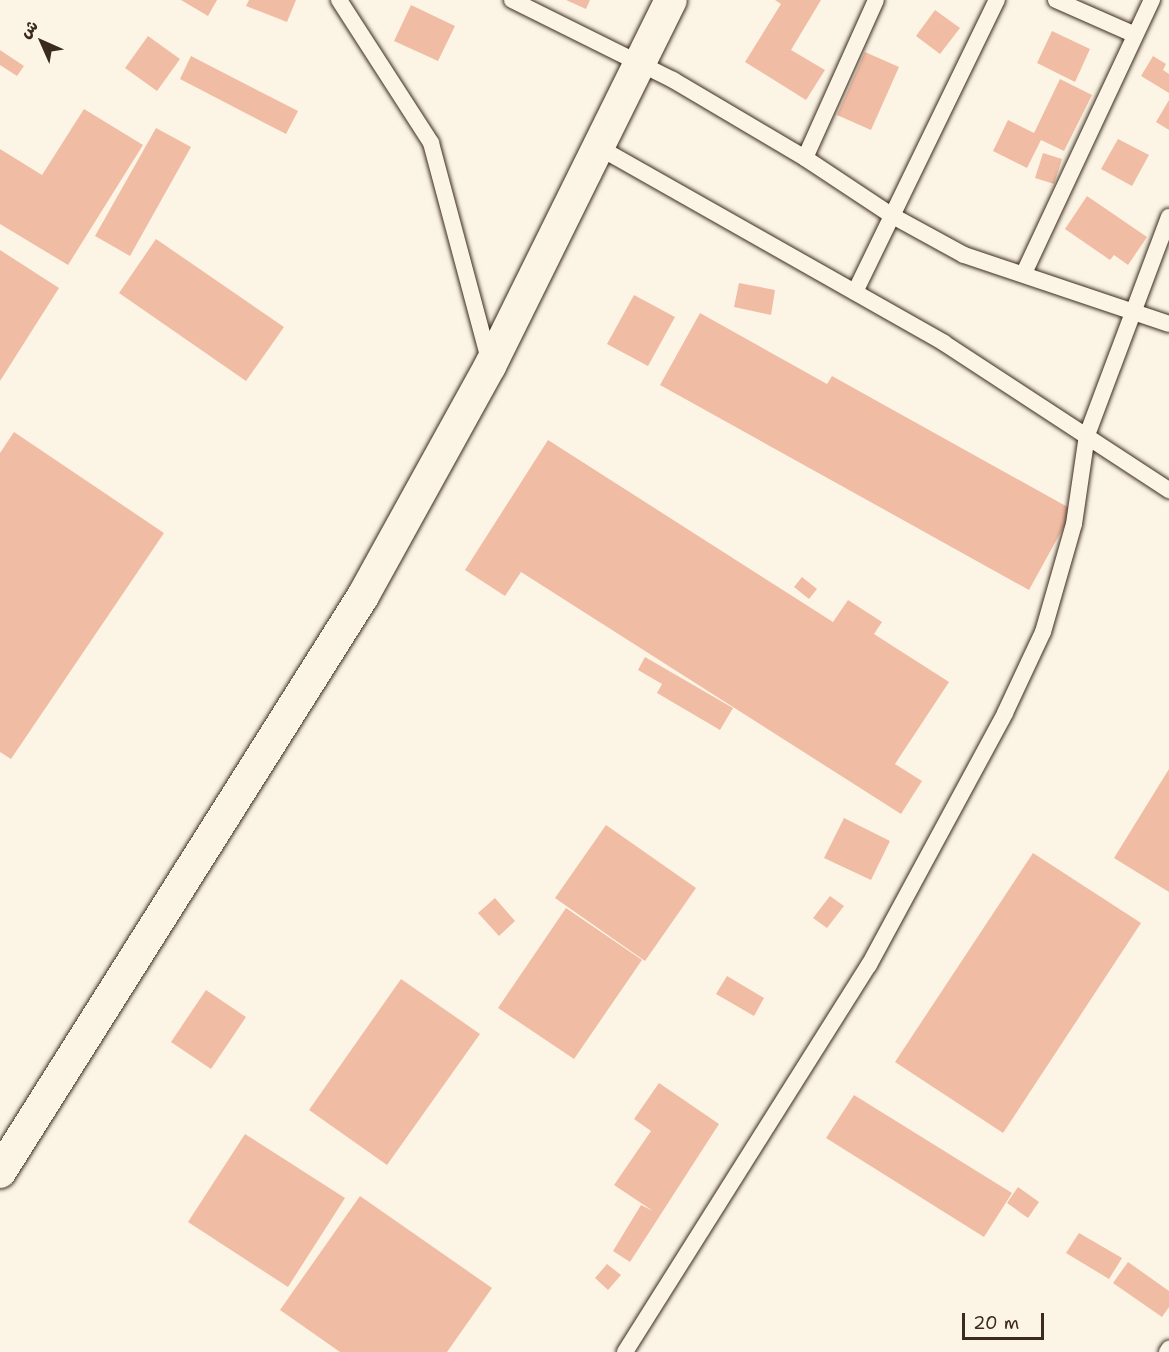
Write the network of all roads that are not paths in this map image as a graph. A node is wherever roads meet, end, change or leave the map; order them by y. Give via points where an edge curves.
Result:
1 (339, 0) edge
2 (512, 0) edge
3 (670, 0) edge
4 (876, 0) edge
5 (997, 0) edge
6 (1056, 0) edge
7 (1152, 0) edge
8 (1133, 34) junction
9 (640, 62) junction
10 (600, 148) junction
11 (805, 158) junction
12 (891, 215) junction
13 (1169, 218) edge
14 (1024, 273) junction
15 (855, 292) junction
16 (1133, 311) junction
17 (1169, 324) edge
18 (490, 366) junction
19 (1087, 435) junction
20 (1169, 490) edge
21 (0, 1172) edge
22 (625, 1352) edge

1 - 18 lane via 431,142
2 - 9 lane
3 - 9 street
4 - 11 lane
5 - 12 lane
6 - 8 lane
7 - 8 lane
8 - 14 lane
9 - 10 street
9 - 11 lane
10 - 15 lane
10 - 18 street
11 - 12 lane
12 - 14 lane via 964,255
12 - 15 lane
13 - 16 lane
14 - 16 lane
15 - 19 lane via 944,343
16 - 17 lane
16 - 19 lane
18 - 21 street via 363,596
19 - 20 lane
19 - 22 lane via 1078,501 1062,570 1043,632 1005,713 869,965

